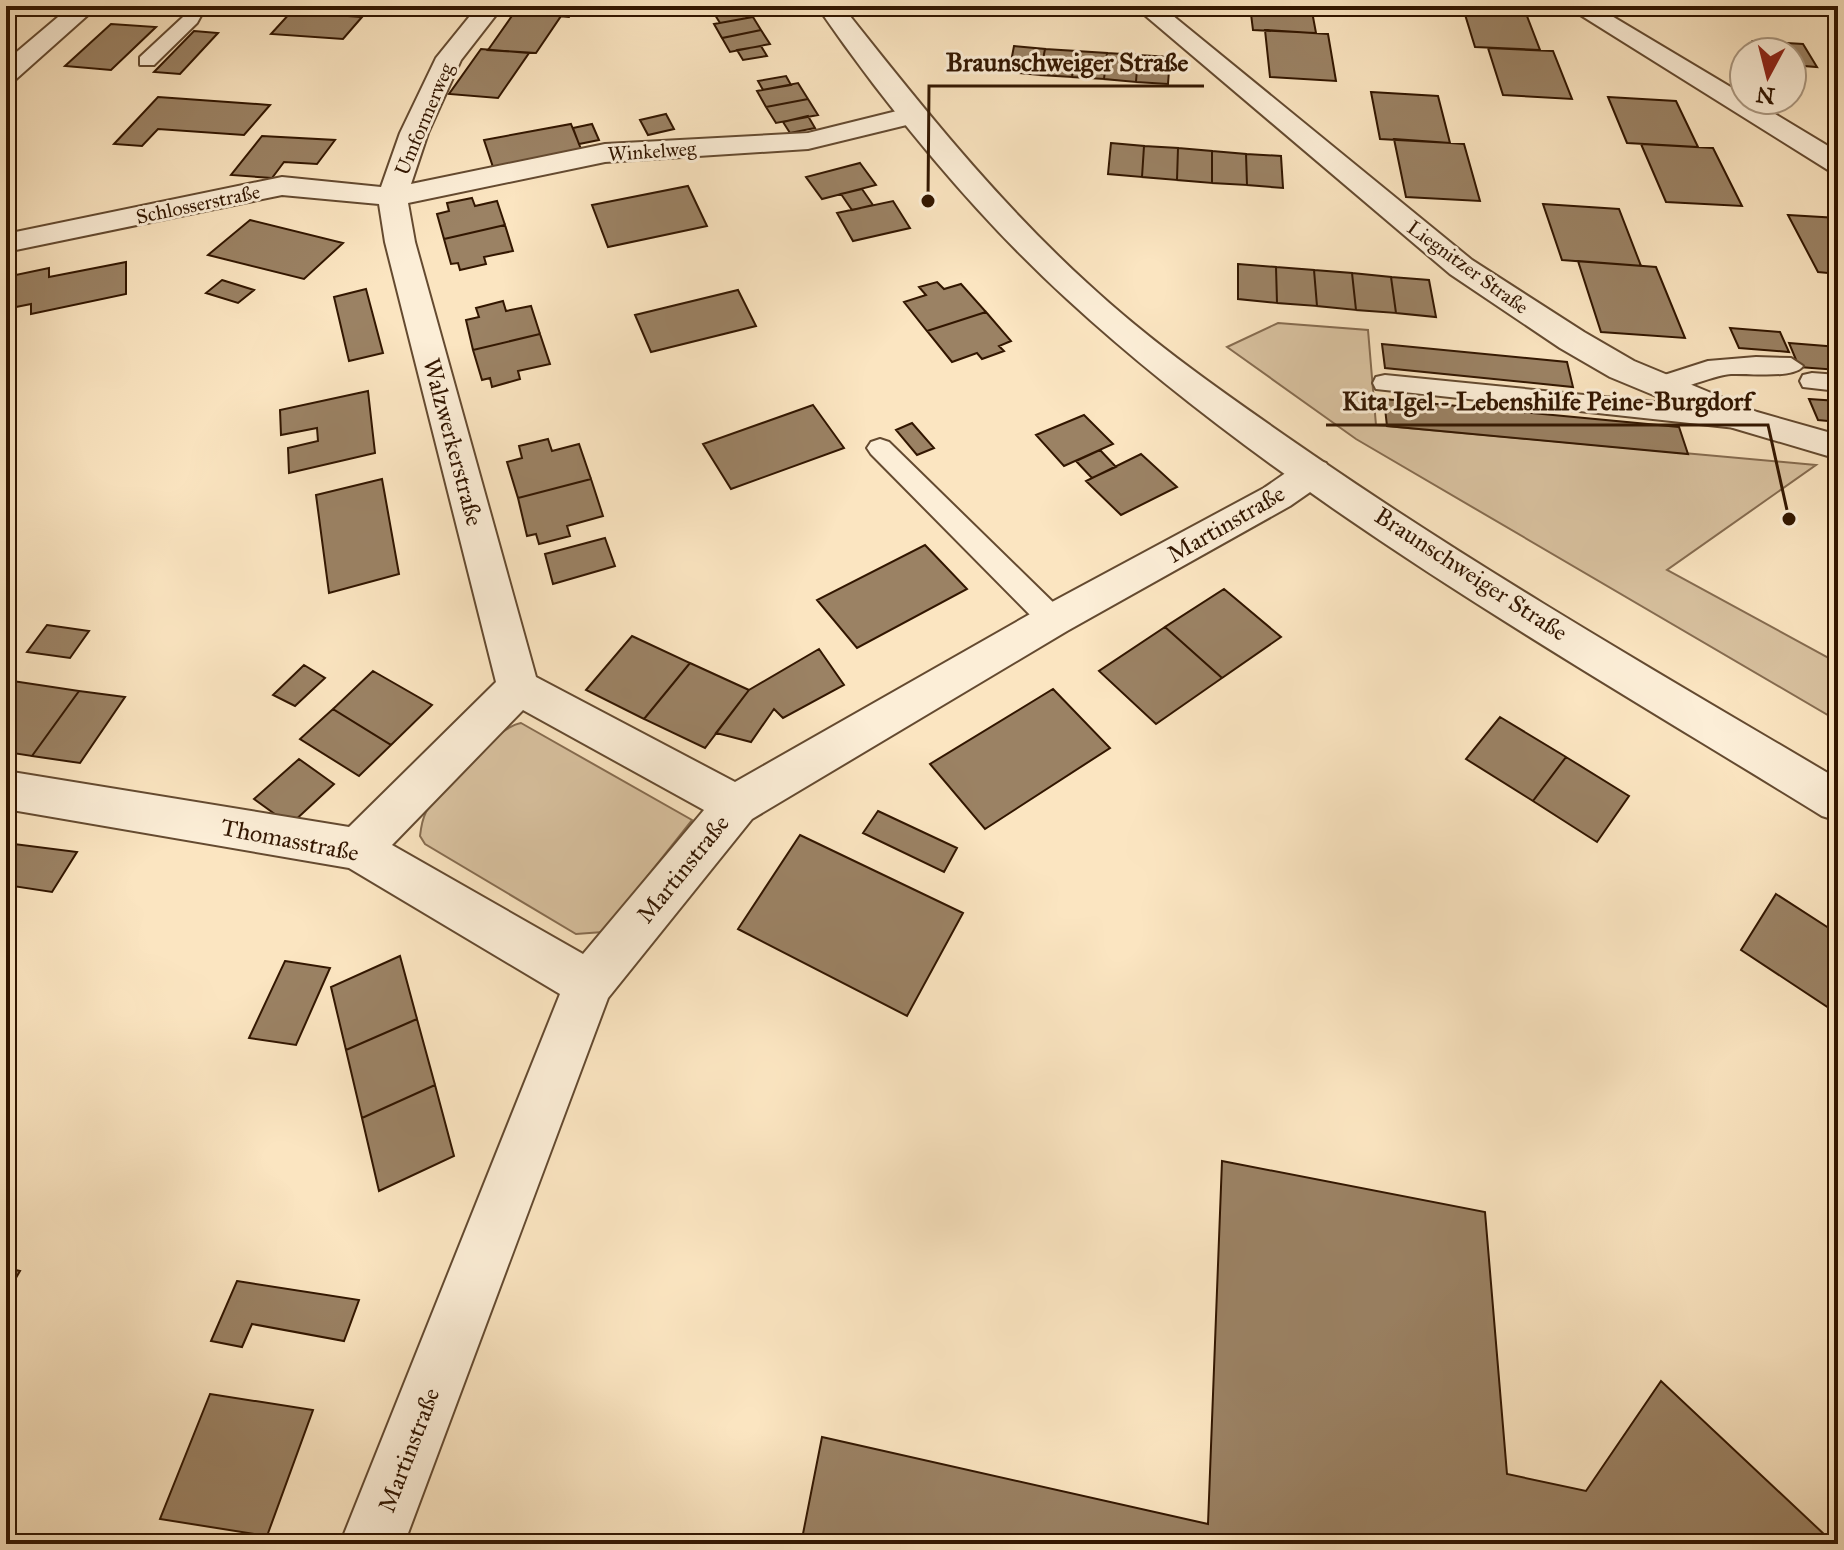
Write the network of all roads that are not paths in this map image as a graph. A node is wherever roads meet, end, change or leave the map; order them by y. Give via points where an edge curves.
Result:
1 (86, 6) edge
2 (180, 6) edge
3 (491, 6) edge
4 (829, 6) edge
5 (1146, 6) edge
6 (1578, 6) edge
7 (147, 61) dead end
8 (6, 74) edge
9 (913, 115) junction
10 (1838, 164) edge
11 (392, 197) junction
12 (6, 243) edge
13 (1791, 366) dead end
14 (1812, 381) dead end
15 (1385, 383) dead end
16 (1838, 383) edge
17 (1661, 385) junction
18 (1745, 420) junction
19 (1838, 447) edge
20 (880, 448) dead end
21 (1313, 472) junction
22 (1053, 620) junction
23 (518, 687) junction
24 (6, 790) edge
25 (1838, 802) edge
26 (736, 805) junction
27 (358, 849) junction
28 (589, 984) junction
29 (372, 1544) edge

1 - 8 street
2 - 7 lane via 194,12 191,19
3 - 11 street, Umformerweg via 449,58
4 - 9 street, Braunschweiger Straße
5 - 17 street, Liegnitzer Straße via 1461,267 1572,340
6 - 10 street
9 - 11 street, Winkelweg via 808,141 605,153
9 - 21 street, Braunschweiger Straße via 1079,293 1187,381
11 - 12 street, Schlosserstraße via 282,186
11 - 23 street, Walzwerkerstraße
13 - 17 lane via 1692,370
14 - 16 lane
15 - 18 lane
17 - 18 street, Liegnitzer Straße
18 - 19 street, Liegnitzer Straße
20 - 22 lane
21 - 22 street, Martinstraße
21 - 25 street, Braunschweiger Straße via 1561,633
22 - 26 street, Martinstraße
23 - 26 street
23 - 27 street
24 - 27 street, Thomasstraße
26 - 28 street, Martinstraße
27 - 28 street, Thomasstraße
28 - 29 street, Martinstraße

